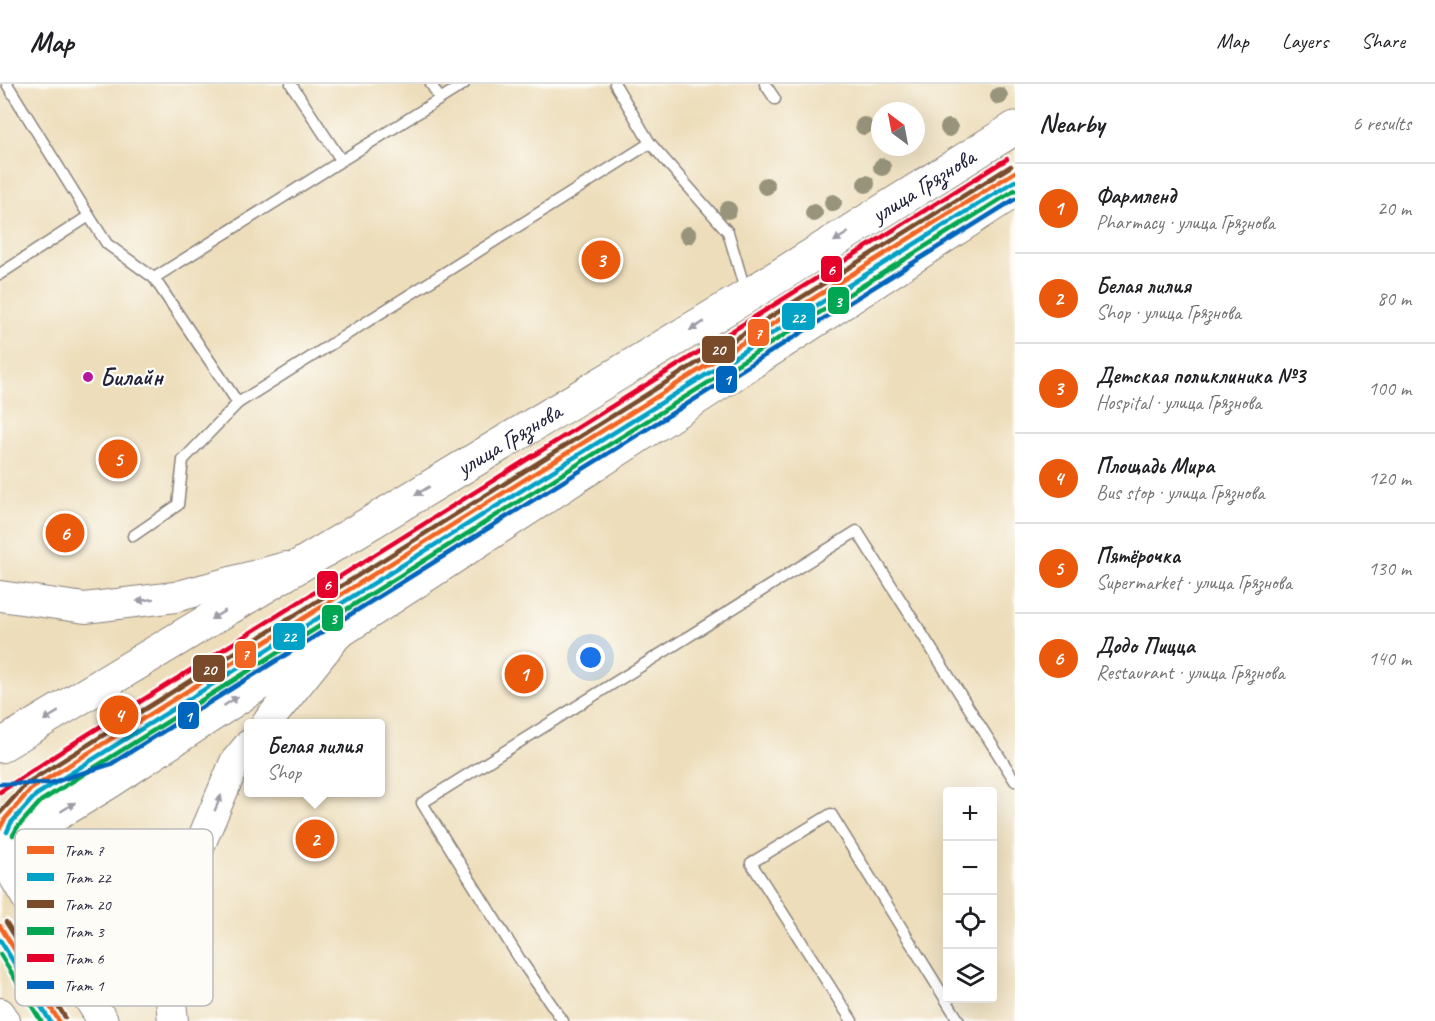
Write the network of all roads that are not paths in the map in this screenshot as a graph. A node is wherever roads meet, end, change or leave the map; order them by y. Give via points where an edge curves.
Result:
1 (7, 84) edge
2 (291, 84) edge
3 (431, 84) edge
4 (464, 84) edge
5 (615, 84) edge
6 (765, 84) edge
7 (440, 99) junction
8 (775, 99) dead end
9 (1015, 128) edge
10 (650, 143) junction
11 (341, 160) junction
12 (1015, 190) edge
13 (89, 216) junction
14 (0, 274) edge
15 (154, 278) junction
16 (747, 296) junction
17 (238, 403) junction
18 (134, 536) dead end
19 (304, 562) junction
20 (0, 596) edge
21 (343, 628) junction
22 (269, 719) edge
23 (0, 746) edge
24 (244, 752) edge
25 (1015, 781) edge
26 (35, 829) edge
27 (208, 829) edge
28 (15, 842) edge
29 (0, 851) edge
30 (15, 877) edge
31 (93, 1006) edge
32 (172, 1006) edge
33 (0, 1013) edge
34 (5, 1021) edge
35 (103, 1021) edge
36 (173, 1021) edge
37 (563, 1021) edge
38 (852, 1021) edge
39 (959, 1021) edge

1 - 13 lane
2 - 11 lane
3 - 7 lane
4 - 7 lane
5 - 10 lane
6 - 8 lane
7 - 11 lane
9 -> 16 main road, улица Грязнова
10 - 16 lane via 728,232
10 - 17 lane
11 - 15 lane
12 - 21 main road
13 - 14 lane
13 - 15 lane via 107,244
15 - 17 lane
16 -> 19 main road, улица Грязнова
17 - 18 lane via 183,460 178,505
19 -> 20 main road via 175,597 85,608
19 -> 23 main road, улица Грязнова
21 - 22 main road
26 -> 21 main road
27 -> 24 main road
25 - 37 lane via 857,531 422,803
29 -> 28 main road
29 - 30 main road
31 - 35 main road
36 -> 32 main road
33 - 34 main road
38 - 39 lane via 751,863 831,814

